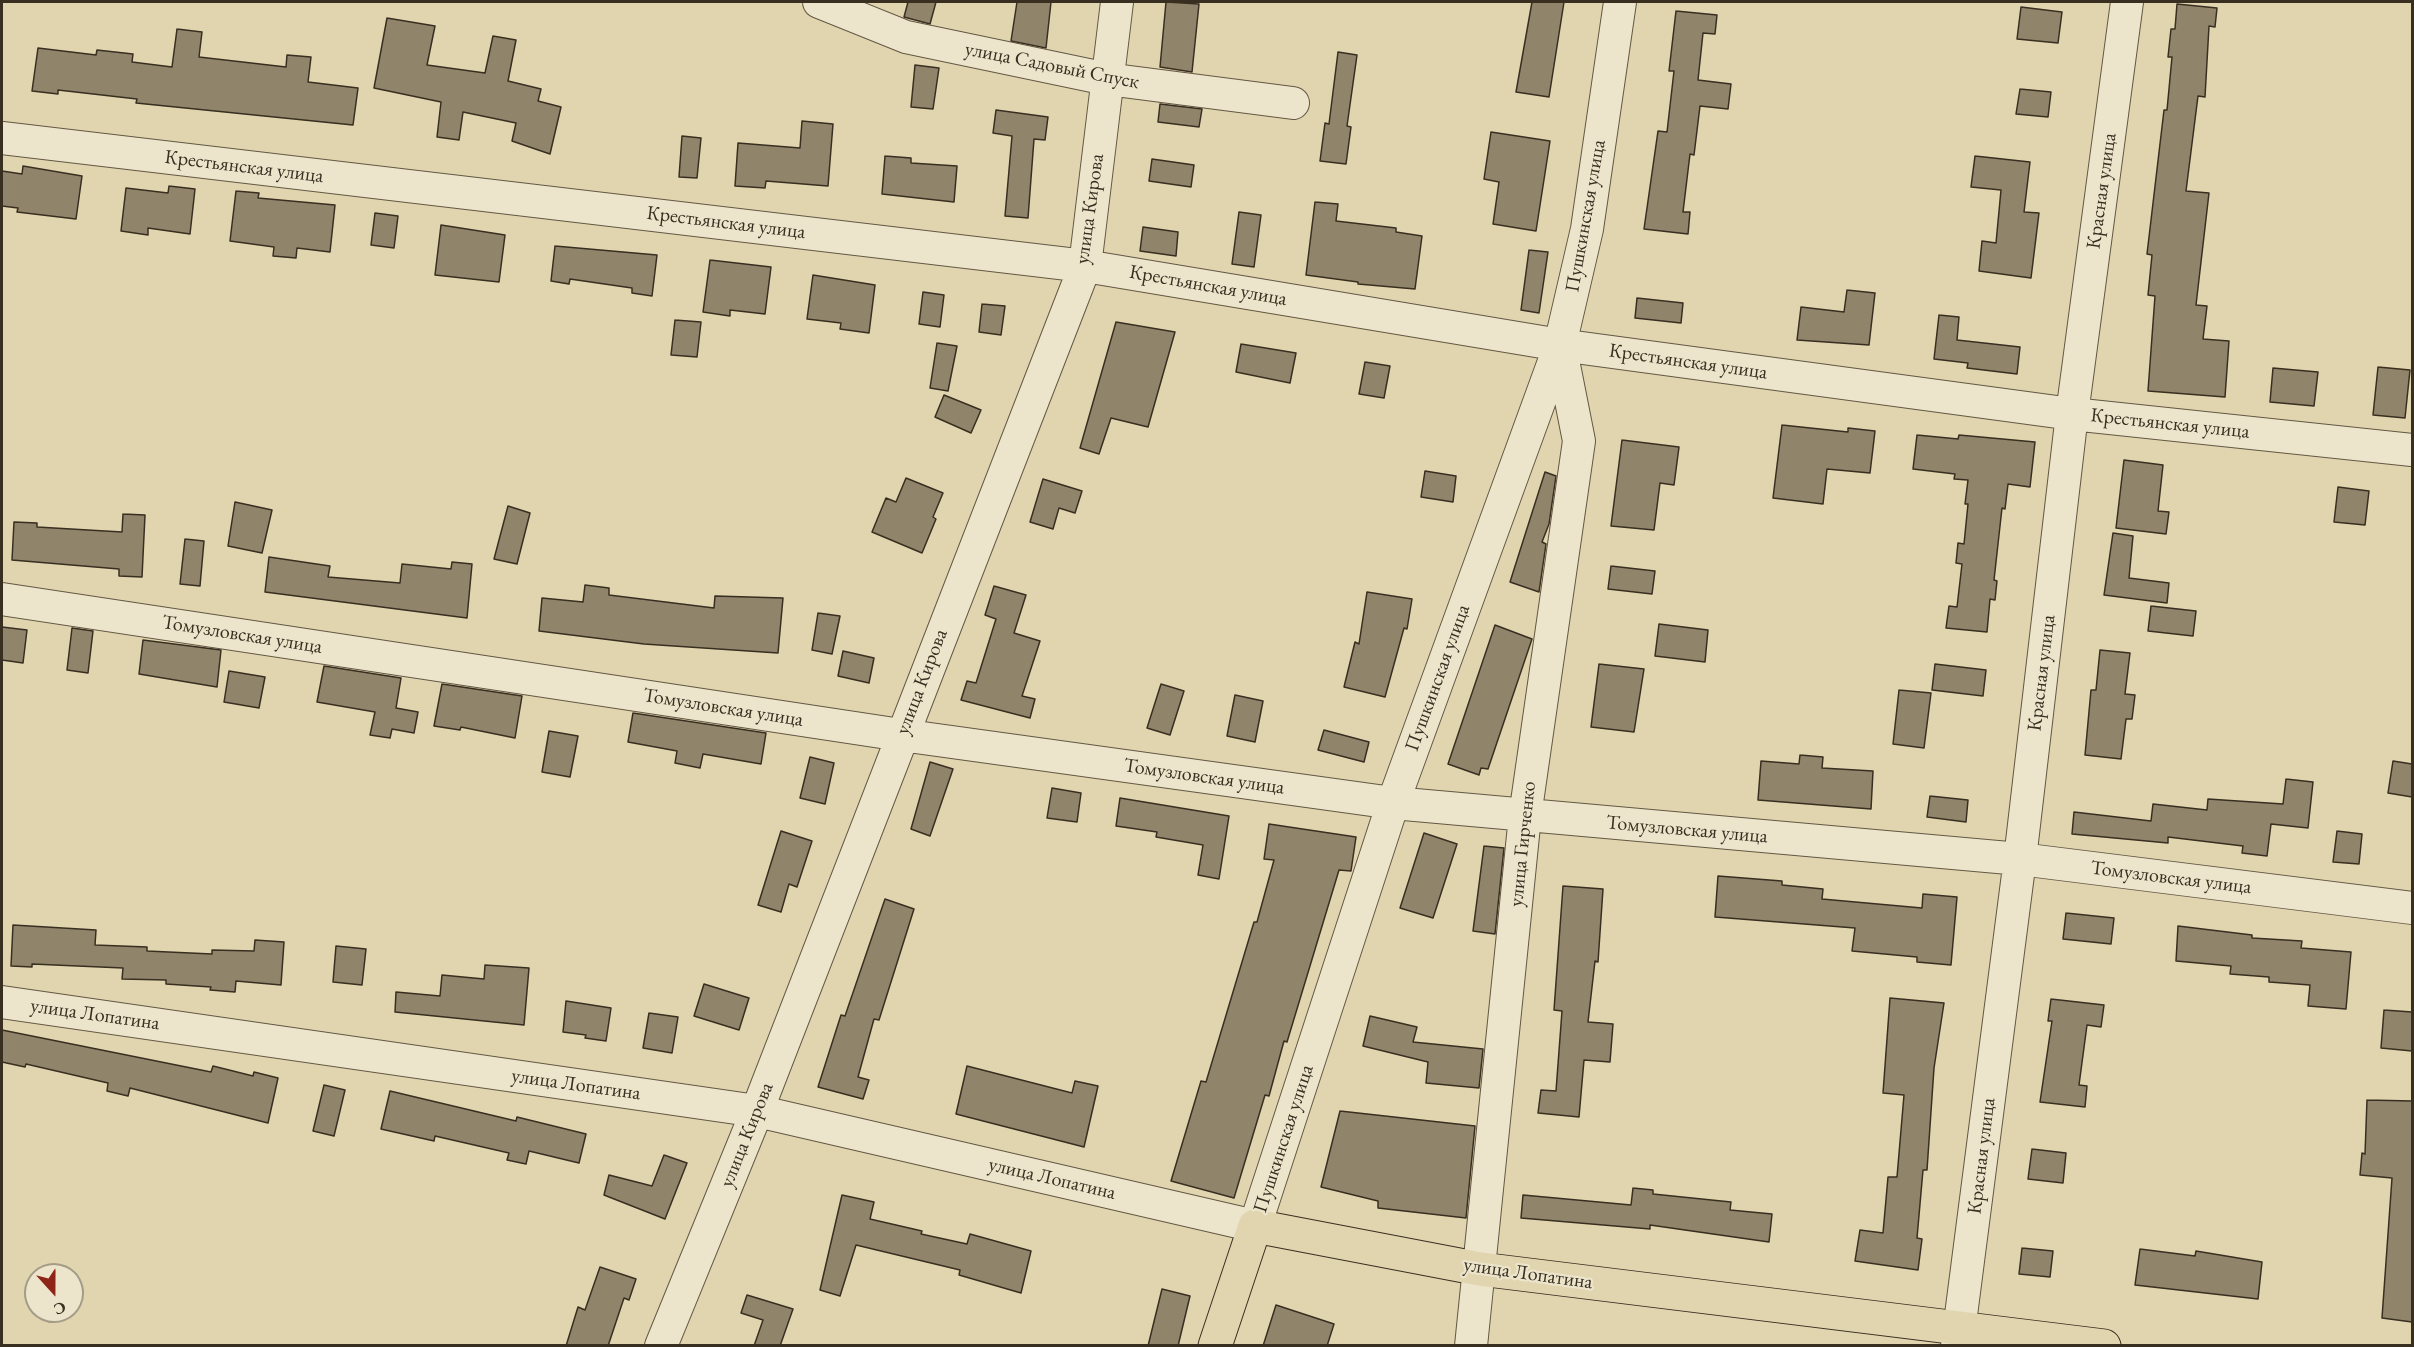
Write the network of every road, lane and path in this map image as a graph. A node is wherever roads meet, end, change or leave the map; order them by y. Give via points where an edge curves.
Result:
1 (819, 2) edge
2 (1117, 2) edge
3 (1620, 2) edge
4 (2127, 2) edge
5 (1107, 79) junction
6 (1293, 103) dead end
7 (2, 138) edge
8 (1085, 266) junction
9 (1560, 345) junction
10 (2072, 414) junction
11 (2412, 450) edge
12 (2, 599) edge
13 (901, 735) junction
14 (1393, 803) junction
15 (1525, 816) junction
16 (2020, 859) junction
17 (2412, 908) edge
18 (2, 1002) edge
19 (757, 1111) junction
20 (1255, 1226) junction
21 (1480, 1269) junction
22 (1958, 1337) edge
23 (661, 1346) edge
24 (1215, 1346) edge
25 (1471, 1346) edge
26 (2104, 1346) edge

1 - 5 street, улица Садовый Спуск via 906,37
2 - 5 street, улица Кирова
3 - 9 street, Пушкинская улица via 1587,229
4 - 10 street, Красная улица
5 - 6 street, улица Садовый Спуск
5 - 8 street, улица Кирова
7 - 8 street, Крестьянская улица
8 - 9 street, Крестьянская улица
8 - 13 street, улица Кирова
9 - 10 street, Крестьянская улица
9 - 14 street, Пушкинская улица
9 - 15 street, улица Гирченко via 1579,441
10 - 11 street, Крестьянская улица
10 - 16 street, Красная улица
12 - 13 street, Томузловская улица
13 - 14 street, Томузловская улица
13 - 19 street, улица Кирова
14 - 15 street, Томузловская улица
14 - 20 street, Пушкинская улица
15 - 16 street, Томузловская улица
15 - 21 street, улица Гирченко
16 - 17 street, Томузловская улица
16 - 22 street, Красная улица
18 - 19 street, улица Лопатина
19 - 20 street, улица Лопатина
19 - 23 street, улица Кирова
20 - 21 main road, улица Лопатина
20 - 24 main road, Пушкинская улица
21 - 22 main road, улица Лопатина
21 - 25 street, улица Гирченко
22 - 26 main road, улица Лопатина

